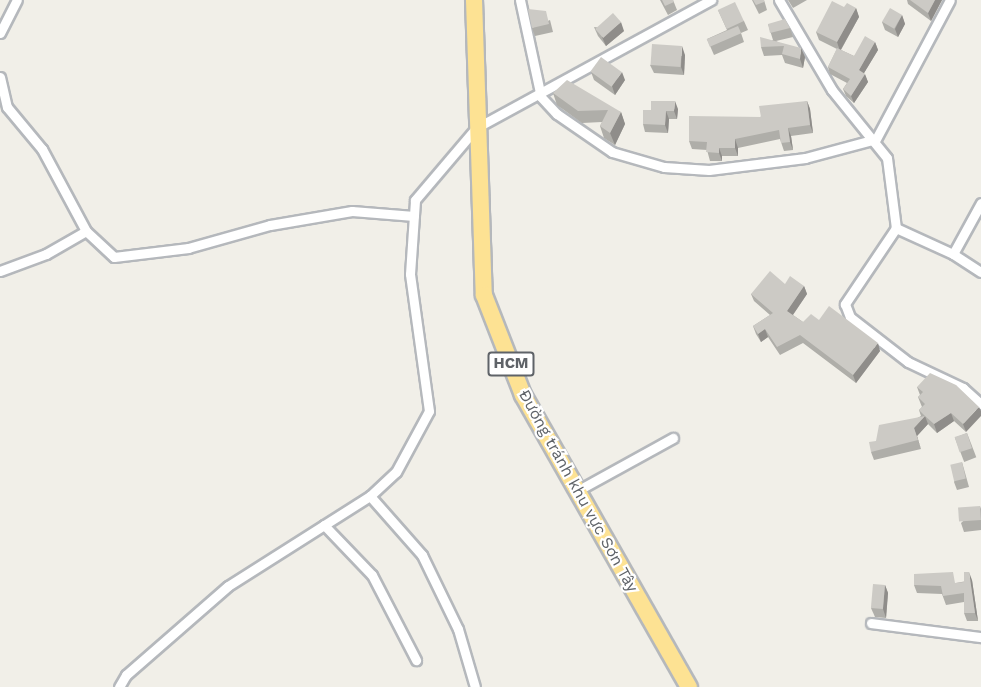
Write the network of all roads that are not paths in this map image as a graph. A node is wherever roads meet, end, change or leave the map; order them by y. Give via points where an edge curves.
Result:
1 (17, 0) edge
2 (474, 0) edge
3 (520, 0) edge
4 (711, 0) edge
5 (778, 0) edge
6 (950, 0) edge
7 (0, 33) edge
8 (0, 76) edge
9 (541, 97) junction
10 (476, 128) junction
11 (876, 139) junction
12 (981, 203) edge
13 (414, 216) junction
14 (896, 228) junction
15 (86, 231) junction
16 (953, 254) junction
17 (0, 271) edge
18 (981, 272) edge
19 (981, 404) edge
20 (673, 438) dead end
21 (575, 492) junction
22 (370, 496) junction
23 (324, 525) junction
24 (871, 623) dead end
25 (981, 637) edge
26 (416, 660) dead end
27 (119, 687) edge
28 (475, 687) edge
29 (689, 687) edge

1 - 7 street
2 - 10 highway, Đường tránh khu vực Sơn Tây / HCM
3 - 9 street
4 - 9 street
5 - 11 street via 832,90
6 - 11 street
8 - 15 street via 7,107 42,149
9 - 10 street
9 - 11 street via 581,134 612,152 664,166 709,170 805,158
10 - 13 street via 415,200
10 - 21 highway, Đường tránh khu vực Sơn Tây / HCM via 484,295 523,395
11 - 14 street via 891,174
12 - 16 street
13 - 15 street via 352,211 138,257 114,257
13 - 22 street via 410,274 429,411 396,472
14 - 16 street
14 - 19 street via 847,297 850,317 908,362 963,388
15 - 17 street via 46,254
16 - 18 street
20 - 21 street
21 - 29 highway, Đường tránh khu vực Sơn Tây / HCM
22 - 23 street
22 - 28 street via 422,555 458,629
23 - 26 street via 372,575
23 - 27 street via 228,586 126,675
24 - 25 street

